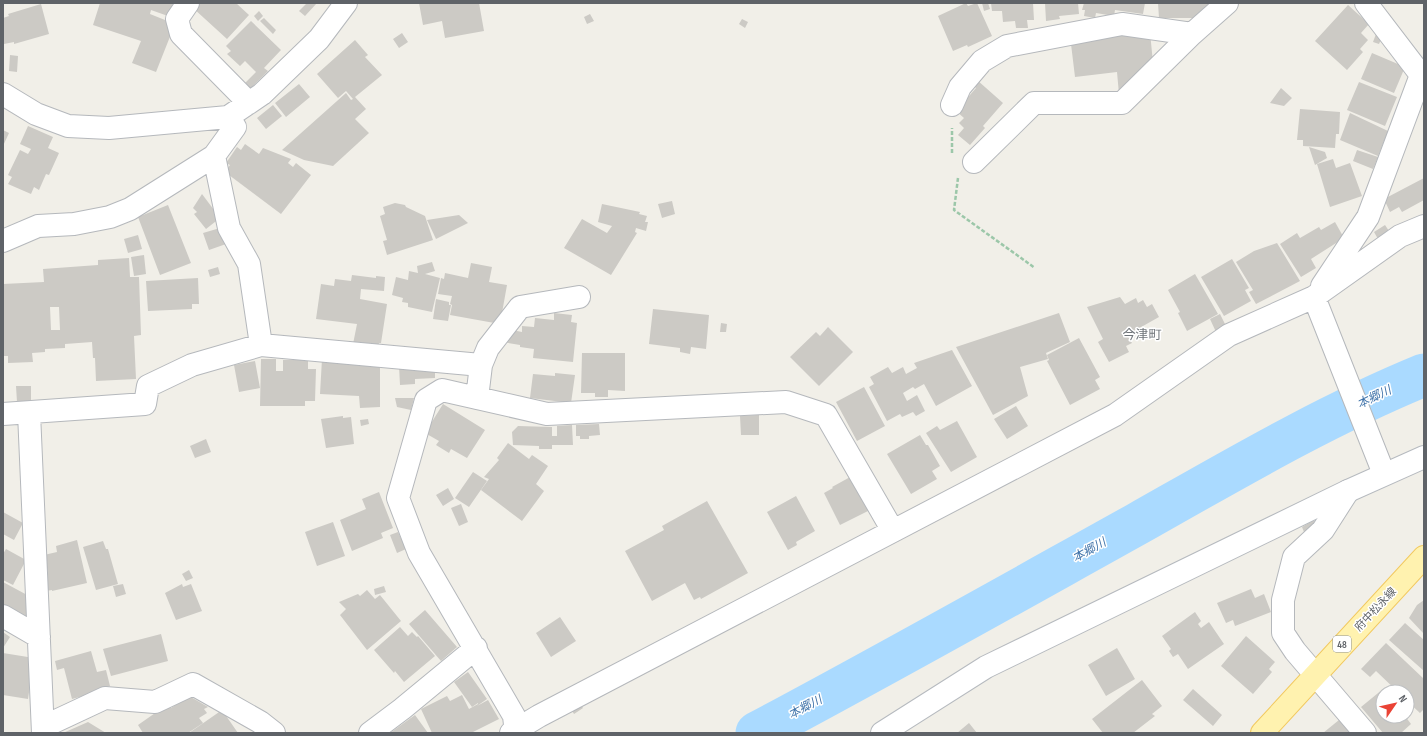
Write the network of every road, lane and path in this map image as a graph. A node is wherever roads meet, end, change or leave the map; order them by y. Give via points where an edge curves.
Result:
1 (188, 3) edge
2 (346, 3) edge
3 (1227, 3) edge
4 (1366, 3) edge
5 (1192, 34) junction
6 (3, 94) edge
7 (249, 103) junction
8 (952, 106) joint
9 (228, 117) junction
10 (214, 156) junction
11 (952, 157) dead end
12 (974, 162) joint
13 (954, 176) dead end
14 (957, 179) junction
15 (1424, 226) edge
16 (3, 241) edge
17 (1035, 268) dead end
18 (579, 297) dead end
19 (1314, 297) junction
20 (260, 345) junction
21 (481, 365) junction
22 (477, 398) junction
23 (29, 413) junction
24 (3, 414) edge
25 (1424, 457) edge
26 (1384, 474) junction
27 (1348, 491) junction
28 (893, 531) junction
29 (1422, 562) edge
30 (3, 616) edge
31 (39, 637) junction
32 (476, 648) junction
33 (1315, 674) junction
34 (43, 730) edge
35 (514, 732) edge
36 (274, 733) edge
37 (370, 733) edge
38 (882, 733) edge
39 (1262, 733) edge
40 (1365, 733) edge

1 - 7 street via 178,19 181,34
2 - 7 street via 319,39 262,94
3 - 5 street
4 - 19 street via 1422,75 1368,217
5 - 8 street via 1122,24 1007,46 982,61 960,87
5 - 12 street via 1122,103 1034,103
6 - 9 street via 36,114 68,126 109,128
7 - 9 street
8 - 11 path
9 - 10 street via 235,127
10 - 16 street via 130,209 110,218 38,226
10 - 20 street via 229,228 249,264
12 - 14 path
13 - 14 path
14 - 17 path via 954,210
15 - 19 street via 1400,236
18 - 21 street via 520,307 488,348
19 - 26 street
19 - 28 street via 1229,335 1115,415
20 - 21 street
20 - 23 street via 192,365 148,386 145,404
21 - 22 street
22 - 28 street via 547,414 786,402 826,415
22 - 32 street via 442,390 426,400 398,498 419,553
23 - 24 street
23 - 31 street
25 - 26 street
26 - 27 street
27 - 33 street via 1323,530 1294,557 1283,600 1283,633
27 - 38 street via 986,667
28 - 35 street via 539,716
29 - 33 main road, 府中松永線 / 48
30 - 31 street
31 - 34 street
32 - 35 street via 514,716
32 - 37 street via 402,710
33 - 39 main road, 府中松永線 / 48
33 - 40 street
34 - 36 street via 105,698 155,702 193,684 260,722

